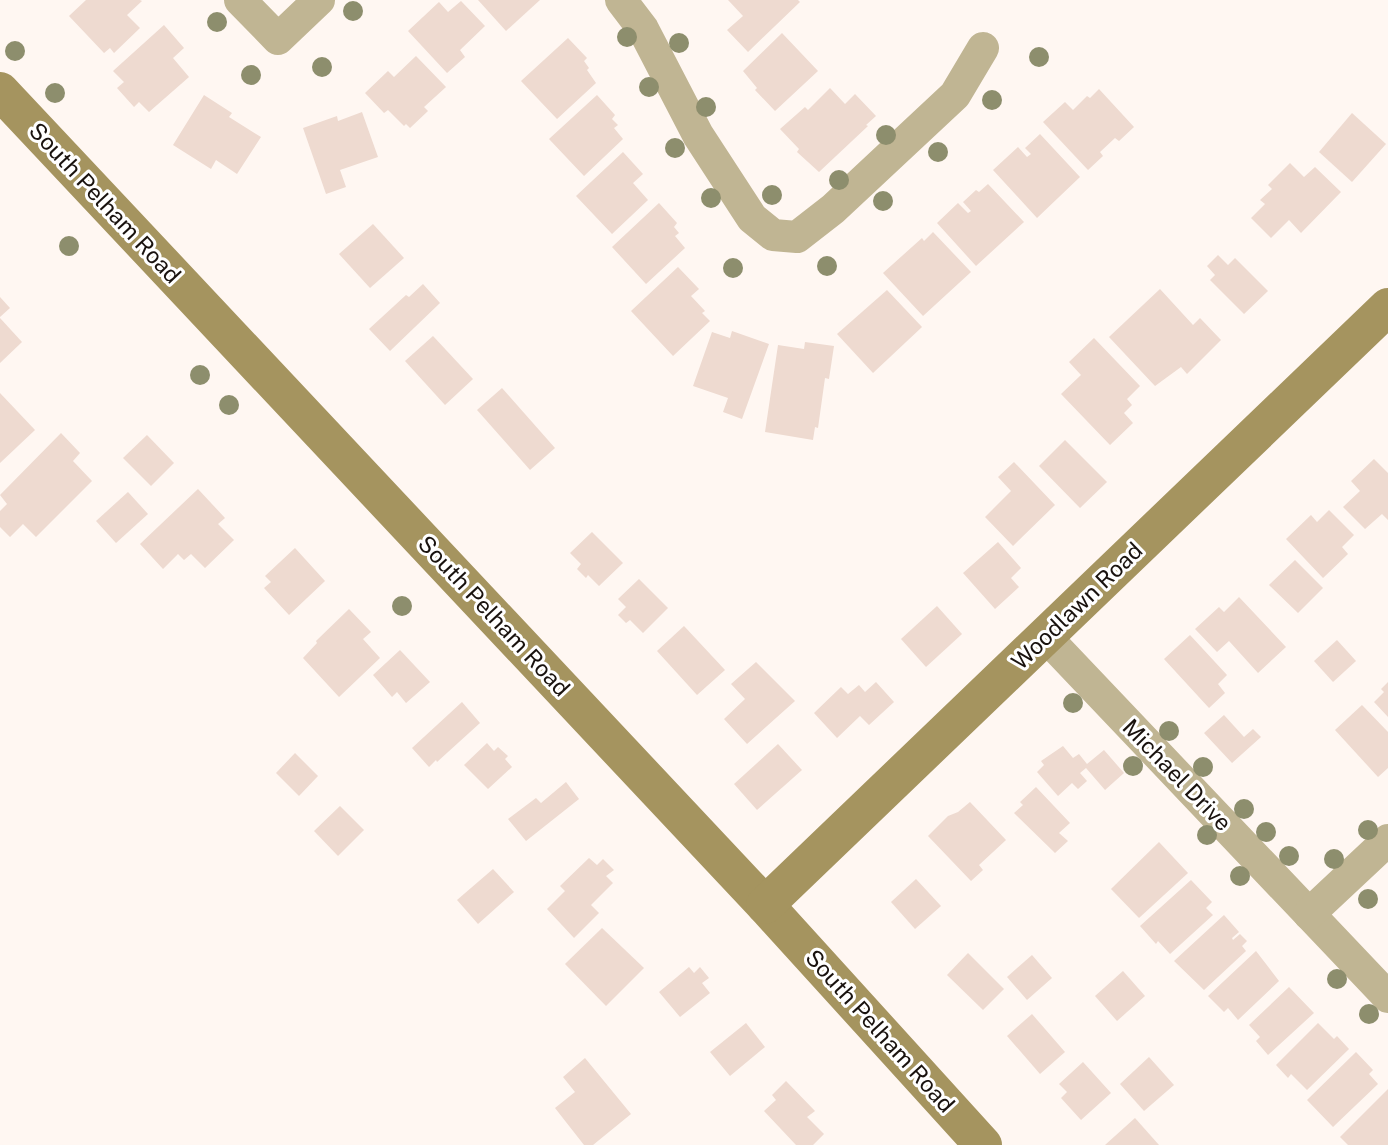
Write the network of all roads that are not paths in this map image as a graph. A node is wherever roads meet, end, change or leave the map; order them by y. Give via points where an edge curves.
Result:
1 (240, 0) edge
2 (319, 0) edge
3 (621, 0) edge
4 (983, 48) dead end
5 (0, 92) edge
6 (1388, 307) edge
7 (1045, 636) junction
8 (1388, 841) edge
9 (765, 905) junction
10 (1309, 914) junction
11 (1388, 997) edge
12 (983, 1145) edge

1 - 2 street via 278,39
3 - 4 street via 643,29 698,135 737,196 752,218 773,235 797,237 833,209 955,95
5 - 9 main road, South Pelham Road
6 - 7 main road, Woodlawn Road
7 - 9 main road, Woodlawn Road
7 - 10 street, Michael Drive
8 - 10 street
9 - 12 main road, South Pelham Road
10 - 11 street, Michael Drive

